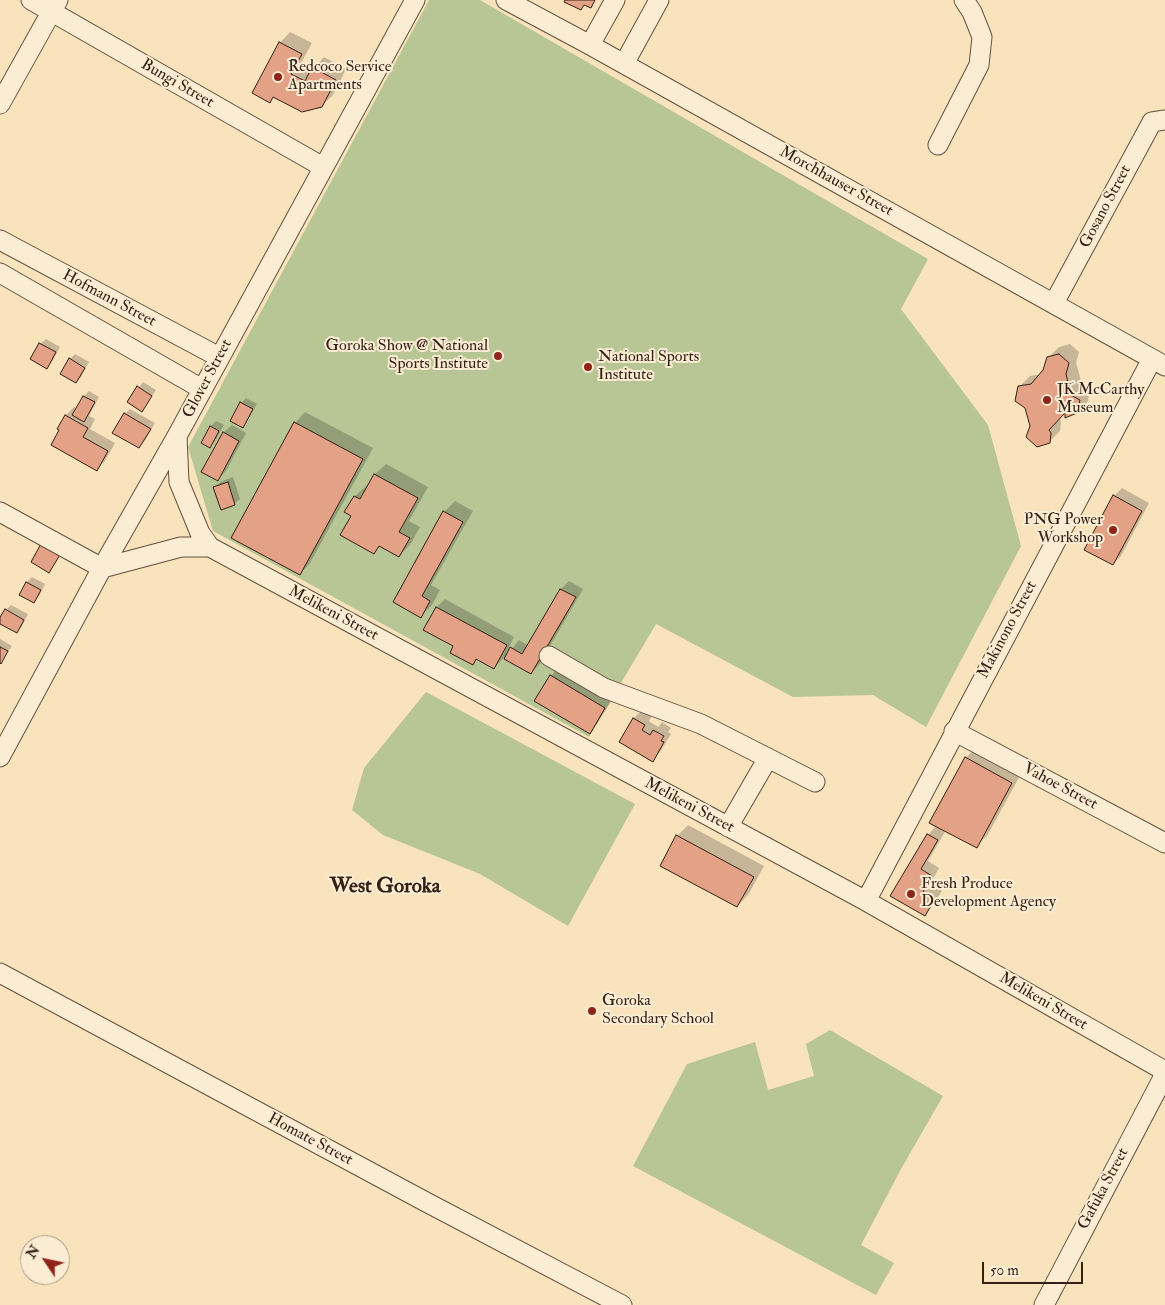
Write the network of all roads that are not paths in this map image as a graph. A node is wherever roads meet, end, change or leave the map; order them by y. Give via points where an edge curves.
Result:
1 (31, 0) edge
2 (415, 0) edge
3 (506, 0) edge
4 (615, 0) edge
5 (659, 0) edge
6 (964, 0) edge
7 (55, 6) edge
8 (590, 45) junction
9 (624, 64) junction
10 (0, 104) edge
11 (1165, 120) edge
12 (938, 145) dead end
13 (323, 168) junction
14 (0, 240) edge
15 (0, 273) edge
16 (1054, 303) junction
17 (219, 357) junction
18 (1158, 362) edge
19 (202, 389) junction
20 (177, 436) junction
21 (0, 512) edge
22 (210, 547) junction
23 (102, 568) junction
24 (550, 656) dead end
25 (954, 731) junction
26 (2, 749) edge
27 (768, 758) junction
28 (815, 782) dead end
29 (728, 827) junction
30 (1165, 843) edge
31 (866, 901) junction
32 (0, 973) edge
33 (1165, 1073) edge
34 (622, 1305) edge
35 (1044, 1305) edge

1 - 7 street, Bungi Street
2 - 13 street, Glover Street
3 - 8 street, Morchhauser Street
4 - 8 street
5 - 9 street
6 - 12 street via 982,37 980,65
7 - 10 street
7 - 13 street, Bungi Street
8 - 9 street, Morchhauser Street
9 - 16 street, Morchhauser Street
11 - 16 street, Gosano Street via 1152,122
13 - 17 street, Glover Street
14 - 17 street, Hofmann Street
15 - 19 street, Hofmann Street
16 - 18 street, Morchhauser Street
17 - 19 street, Glover Street
18 - 25 street, Makinono Street
19 - 20 street, Glover Street
20 - 22 street via 180,482 200,533
20 - 23 street, Glover Street
21 - 23 street
22 - 23 street, Melikeni Street via 181,547
22 - 29 street, Melikeni Street
23 - 26 street, Glover Street
24 - 27 street via 604,688 701,724
25 - 30 street, Vahoe Street
25 - 31 street, Makinono Street
27 - 28 street
27 - 29 street
29 - 31 street, Melikeni Street
31 - 33 street, Melikeni Street
32 - 34 street, Homate Street
33 - 35 street, Gafuka Street

